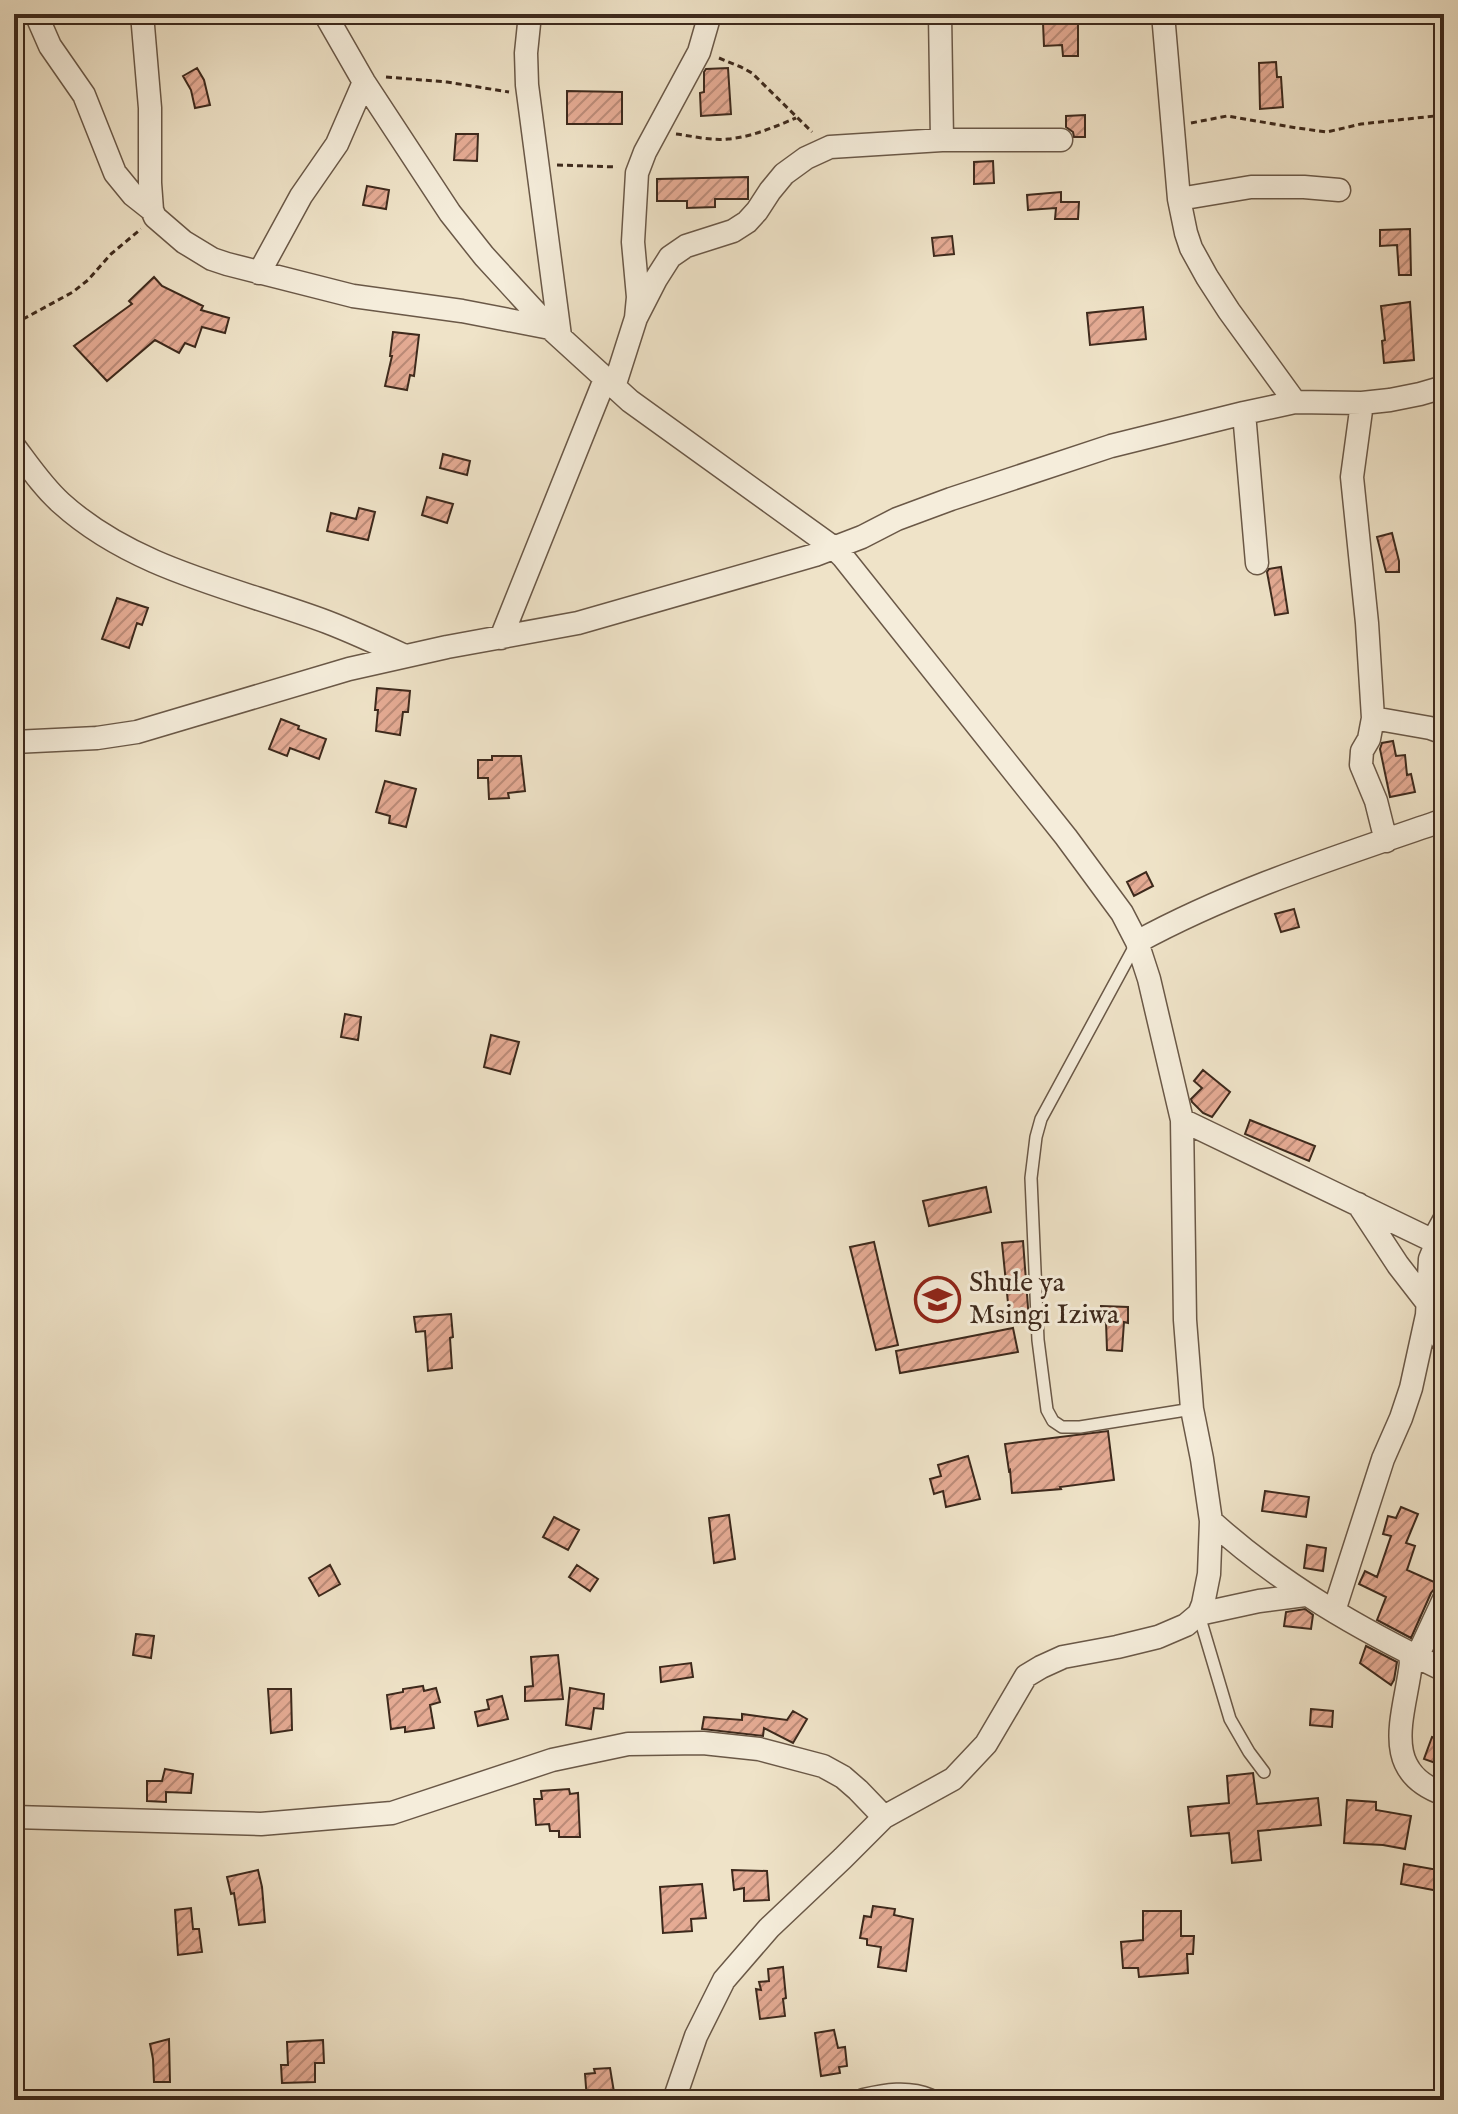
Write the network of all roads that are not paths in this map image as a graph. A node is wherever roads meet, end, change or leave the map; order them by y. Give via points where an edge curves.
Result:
1 (36, 14) edge
2 (142, 14) edge
3 (325, 14) edge
4 (530, 14) edge
5 (710, 14) edge
6 (940, 14) edge
7 (1163, 14) edge
8 (362, 79) junction
9 (942, 140) junction
10 (1061, 140) dead end
11 (1339, 190) dead end
12 (1179, 199) junction
13 (154, 213) junction
14 (259, 273) junction
15 (636, 318) junction
16 (555, 332) junction
17 (610, 383) junction
18 (1444, 387) edge
19 (1295, 402) junction
20 (1362, 403) junction
21 (1244, 413) junction
22 (14, 446) edge
23 (834, 548) junction
24 (1257, 563) dead end
25 (501, 638) junction
26 (405, 656) junction
27 (1373, 718) junction
28 (1444, 733) edge
29 (14, 742) edge
30 (1444, 820) edge
31 (1386, 841) junction
32 (1137, 942) junction
33 (1182, 1120) junction
34 (1356, 1202) junction
35 (1444, 1220) edge
36 (1438, 1243) edge
37 (1428, 1310) junction
38 (1444, 1343) edge
39 (1192, 1409) junction
40 (1211, 1521) junction
41 (1305, 1595) junction
42 (1444, 1599) edge
43 (1334, 1611) junction
44 (1199, 1614) junction
45 (1414, 1656) junction
46 (1444, 1670) edge
47 (1264, 1772) dead end
48 (1444, 1794) edge
49 (14, 1817) edge
50 (884, 1817) junction
51 (674, 2100) edge
52 (864, 2100) edge
53 (929, 2100) edge

1 - 13 street via 50,46 84,95 115,173
2 - 13 street
3 - 8 street
4 - 16 street via 528,96
5 - 15 street via 699,52 637,173
6 - 9 street
7 - 12 street
8 - 14 street via 337,144
8 - 16 street via 466,234
9 - 10 street
9 - 15 street via 830,147 806,158 784,174 747,222 670,257
11 - 12 street via 1251,187
12 - 19 street via 1191,248 1207,277
13 - 14 street via 184,242 212,259
14 - 16 street via 353,296 462,311
15 - 17 street
16 - 17 street
17 - 23 street
17 - 25 street
18 - 20 street
19 - 20 street
19 - 21 street
20 - 27 street via 1352,477
21 - 23 street via 1111,446 1012,478
21 - 24 street
22 - 26 street via 60,502 143,558
23 - 25 street via 578,623
23 - 32 street via 1066,837
25 - 26 street
26 - 29 street via 137,732
27 - 28 street
27 - 31 street via 1361,765
30 - 31 street
31 - 32 street via 1243,892
32 - 33 street
32 - 39 lane via 1036,1137 1031,1178 1038,1340 1047,1410 1062,1427
33 - 34 street
33 - 39 street
34 - 36 street
34 - 37 street
35 - 36 street
36 - 37 street via 1430,1259
37 - 38 street
37 - 43 street via 1411,1388
39 - 40 street
40 - 41 street
40 - 44 street via 1209,1574
41 - 43 street
41 - 44 street
42 - 45 street
43 - 45 street
44 - 47 lane via 1230,1719
44 - 50 street via 1173,1632 1063,1657 1026,1676 986,1744 953,1779
45 - 46 street
45 - 48 street via 1401,1752 1414,1778
49 - 50 street via 261,1824 392,1813 552,1760 628,1744 703,1743 759,1749 823,1766 843,1777
50 - 51 street via 769,1928 724,1980 696,2036
52 - 53 street via 900,2094

